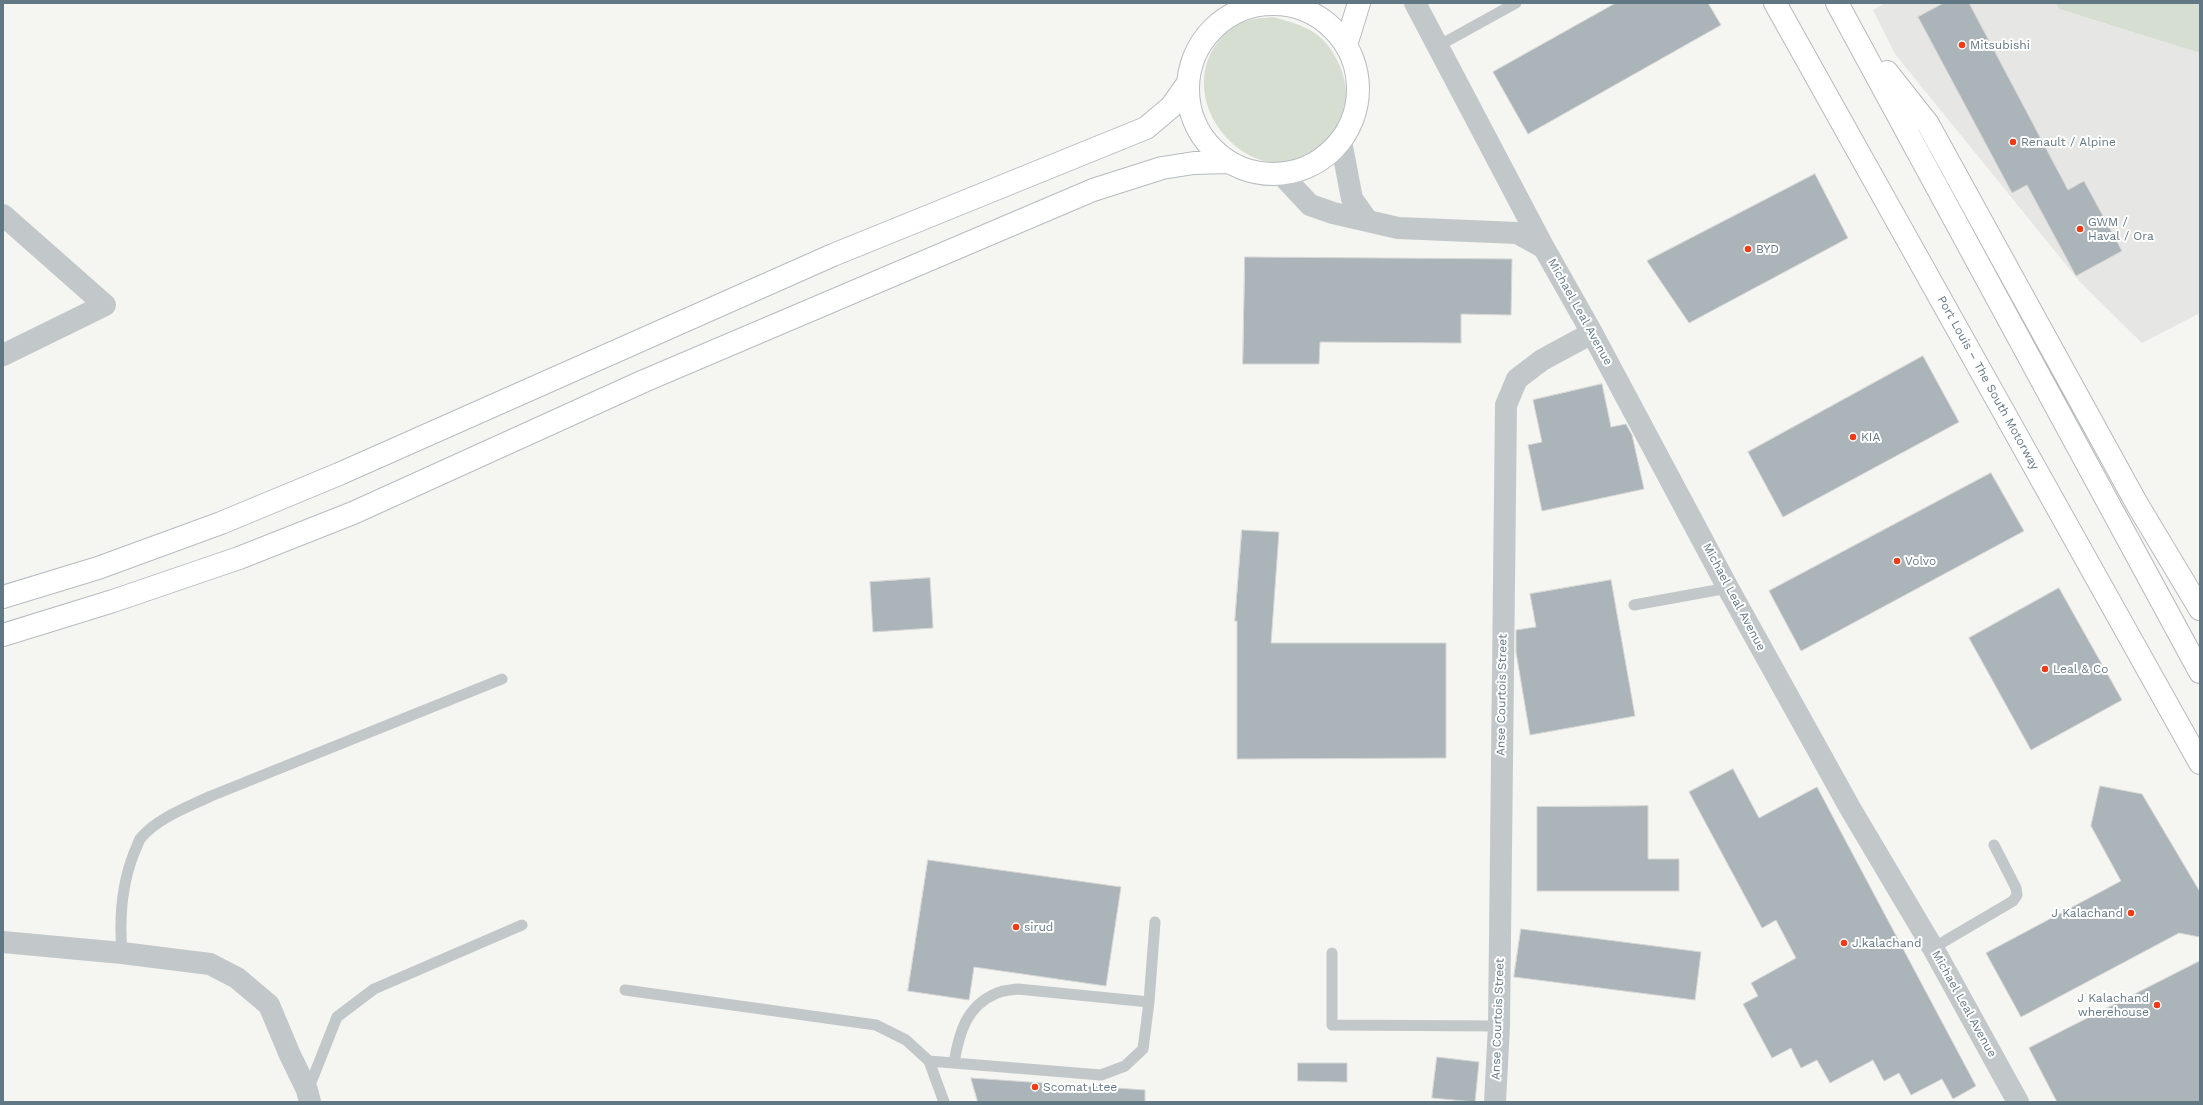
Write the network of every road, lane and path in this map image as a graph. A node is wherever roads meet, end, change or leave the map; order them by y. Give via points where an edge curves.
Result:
1 (1359, 3) edge
2 (1415, 3) edge
3 (1516, 3) edge
4 (1775, 3) edge
5 (1287, 4) edge
6 (1842, 11) edge
7 (1346, 45) junction
8 (1438, 46) junction
9 (1188, 83) junction
10 (1341, 141) junction
11 (1228, 162) junction
12 (1281, 174) junction
13 (3, 215) edge
14 (1367, 220) junction
15 (1544, 248) junction
16 (1592, 333) junction
17 (3, 355) edge
18 (1728, 588) junction
19 (3, 597) edge
20 (1634, 605) dead end
21 (2200, 609) edge
22 (2179, 633) junction
23 (3, 635) edge
24 (2200, 662) edge
25 (2200, 672) edge
26 (502, 679) dead end
27 (2200, 763) edge
28 (1994, 845) dead end
29 (1155, 922) dead end
30 (522, 925) dead end
31 (3, 942) edge
32 (1932, 948) junction
33 (1332, 952) dead end
34 (122, 953) junction
35 (625, 990) dead end
36 (1149, 1002) junction
37 (1499, 1026) junction
38 (929, 1061) junction
39 (954, 1063) junction
40 (309, 1096) edge
41 (944, 1102) edge
42 (1495, 1102) edge
43 (2018, 1102) edge

1 - 7 main road
2 - 8 street
3 - 8 lane
4 - 27 main road, Port Louis – The South Motorway
5 - 7 main road via 1321,19
5 - 9 main road via 1262,5 1240,11 1220,23 1204,40
6 - 21 main road via 1928,124 2137,504
6 - 22 main road
7 - 10 main road via 1355,64 1357,104 1352,123
8 - 15 street
9 - 11 main road via 1189,106 1197,128 1210,147
9 - 19 main road via 1171,107 1146,128 833,255 339,474 220,523 98,568
10 - 12 main road via 1324,157 1304,169
10 - 14 street via 1352,199
11 - 12 main road via 1253,172
11 - 23 main road via 1194,162 1162,168 1094,190 644,381 353,513 232,560
12 - 14 street, Michael Leal Avenue via 1310,205 1333,214
13 - 17 street via 105,305
14 - 15 street, Michael Leal Avenue via 1398,228 1517,233
15 - 16 street, Michael Leal Avenue
16 - 18 street, Michael Leal Avenue
16 - 37 street, Anse Courtois Street via 1542,360 1517,379 1506,405
18 - 20 lane
18 - 32 street, Michael Leal Avenue via 1850,808
22 - 24 main road
22 - 25 main road
26 - 34 lane via 211,796 165,818 140,839 131,862 123,889 120,929
28 - 32 lane via 2016,888 2017,895 2013,901
29 - 36 lane
30 - 40 lane via 374,989 337,1017
31 - 34 street
32 - 43 street, Michael Leal Avenue
33 - 37 lane via 1332,1025
34 - 40 street via 210,964 237,978 269,1005
35 - 38 lane via 876,1025 906,1040
36 - 39 lane via 1018,989 997,993 972,1010 958,1034
36 - 39 lane via 1143,1049 1125,1066 1101,1075
37 - 42 street, Anse Courtois Street
38 - 39 lane
38 - 41 lane

